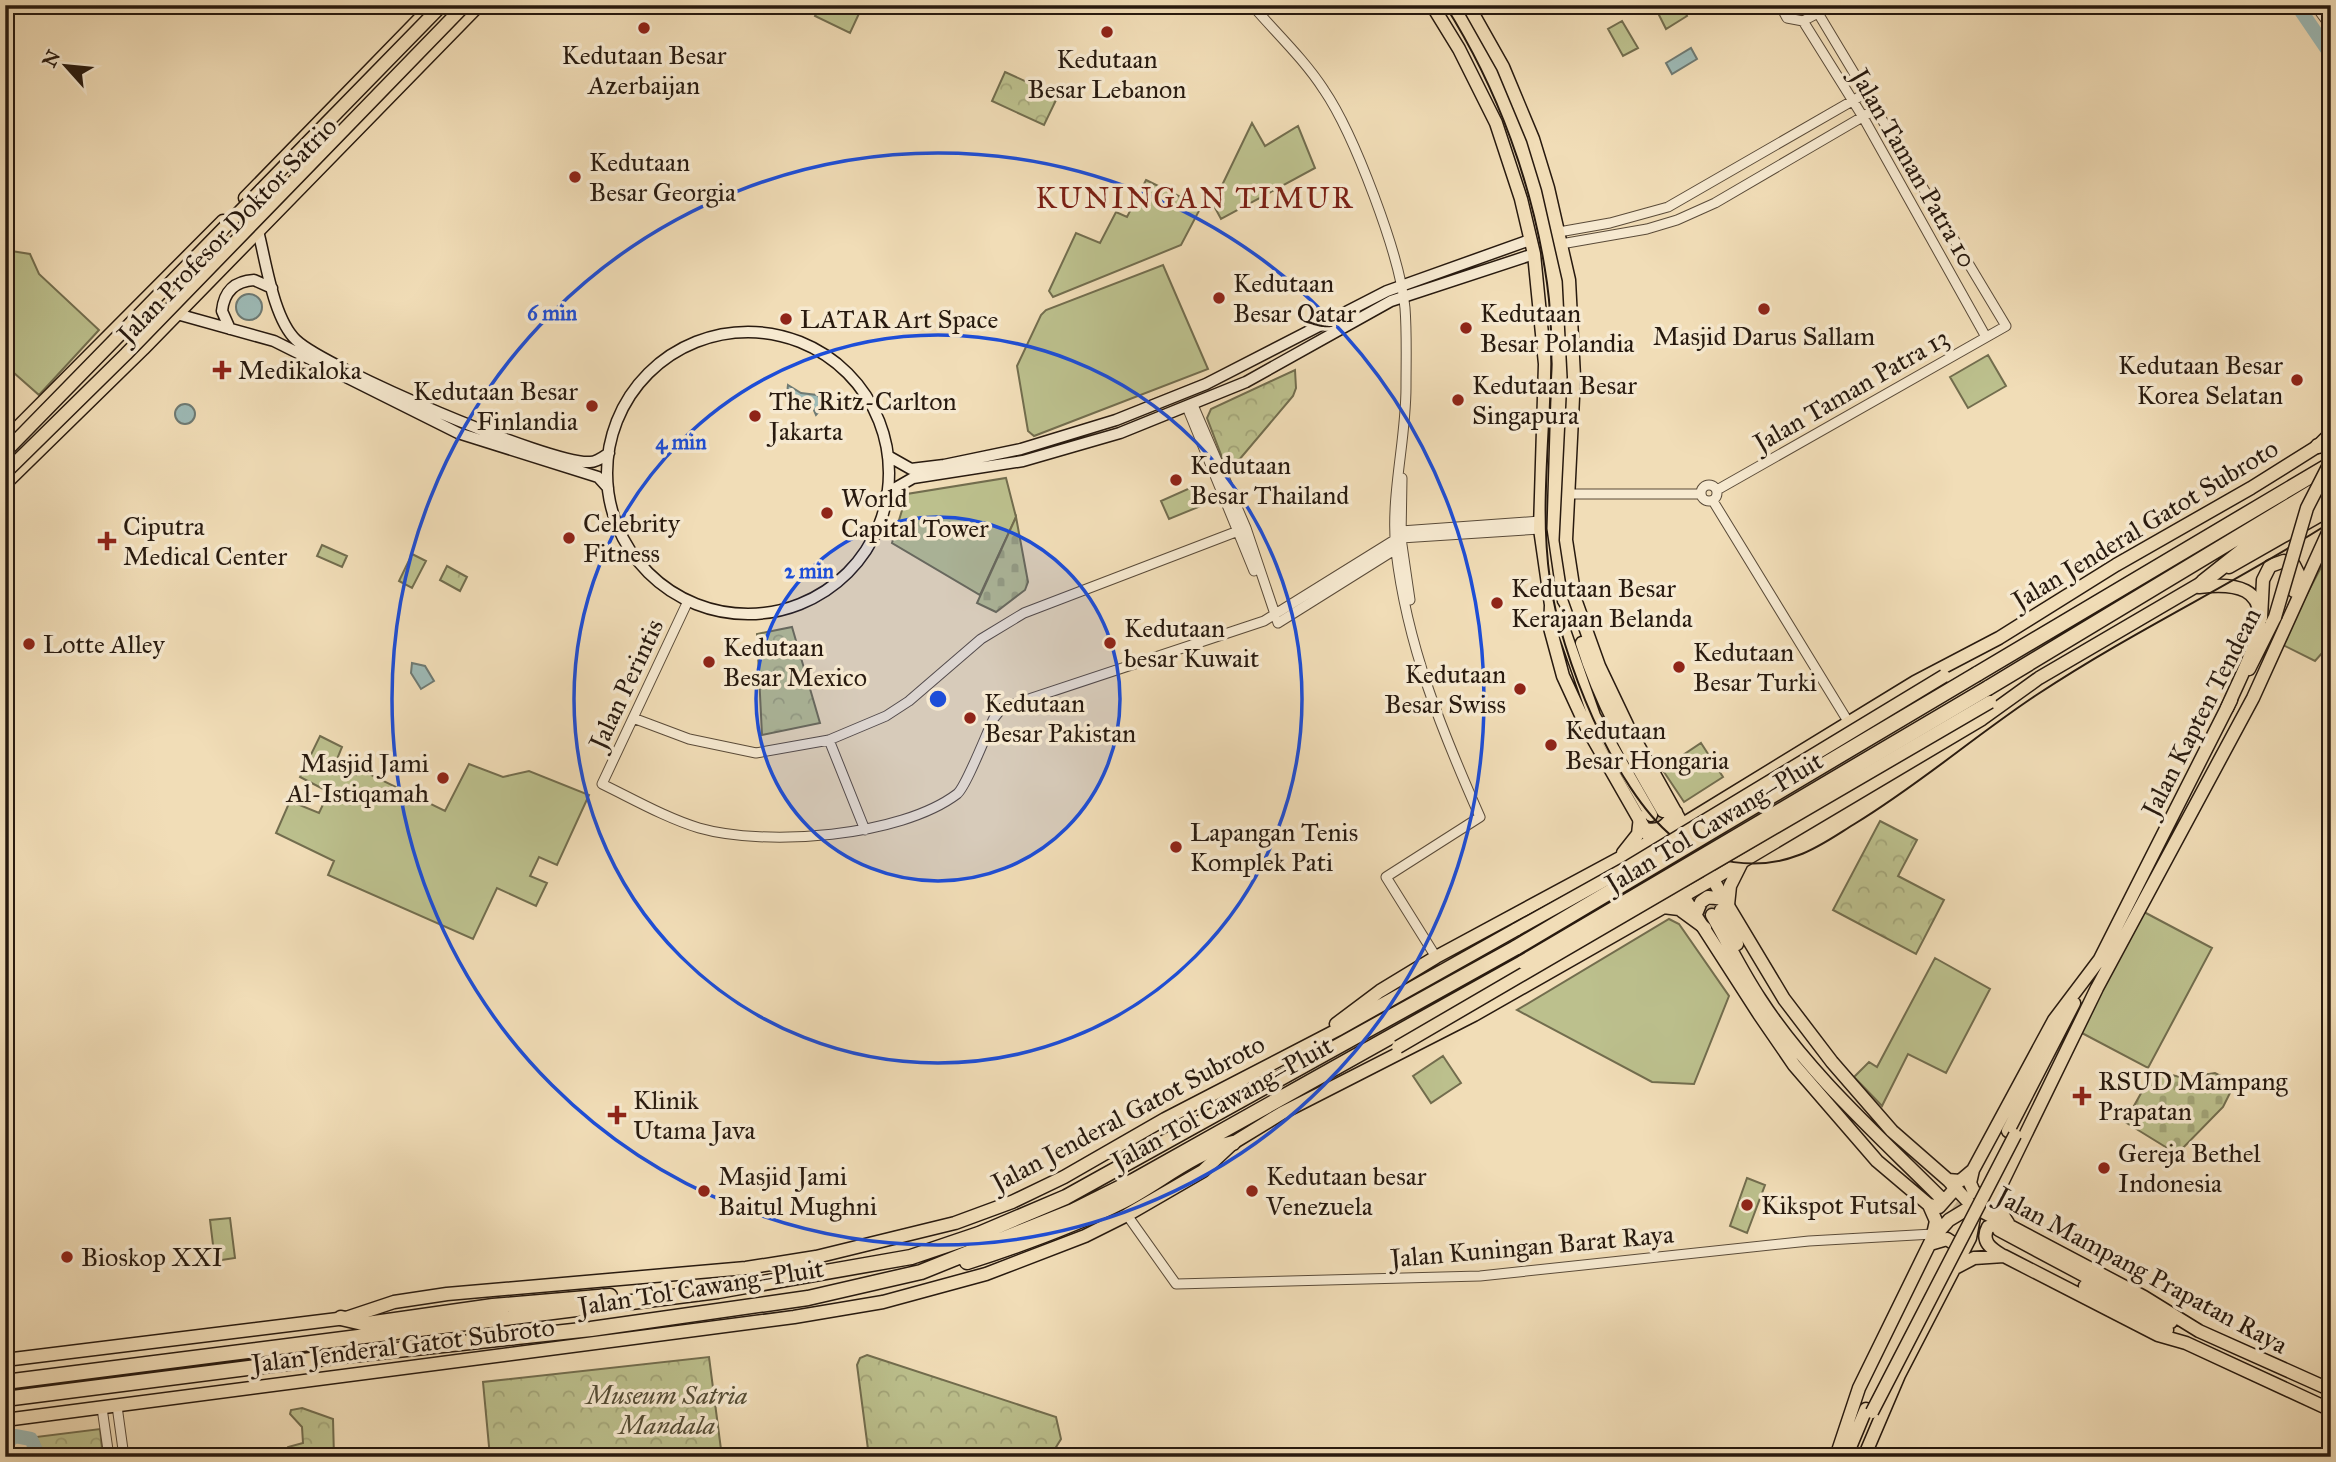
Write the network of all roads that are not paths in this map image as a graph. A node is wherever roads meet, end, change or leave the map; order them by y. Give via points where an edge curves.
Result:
1 (433, 5) edge
2 (442, 5) edge
3 (466, 5) edge
4 (480, 5) edge
5 (1252, 5) edge
6 (1432, 5) edge
7 (1468, 5) edge
8 (1780, 5) edge
9 (1832, 5) edge
10 (2315, 5) edge
11 (1819, 9) edge
12 (1803, 21) junction
13 (2331, 27) edge
14 (386, 52) junction
15 (410, 76) junction
16 (1866, 93) junction
17 (1852, 101) junction
18 (1876, 109) junction
19 (1863, 117) junction
20 (258, 231) junction
21 (1560, 238) junction
22 (1530, 240) junction
23 (1511, 247) junction
24 (1534, 254) junction
25 (1515, 261) junction
26 (272, 288) junction
27 (1402, 291) junction
28 (177, 314) junction
29 (2006, 326) joint
30 (230, 329) junction
31 (1986, 337) junction
32 (1190, 406) junction
33 (2331, 433) edge
34 (5, 440) edge
35 (2324, 444) edge
36 (5, 452) edge
37 (609, 453) junction
38 (888, 456) junction
39 (2331, 462) edge
40 (5, 463) edge
41 (5, 473) edge
42 (2331, 481) edge
43 (6, 484) edge
44 (608, 488) junction
45 (1717, 490) junction
46 (887, 493) junction
47 (1568, 494) junction
48 (1700, 494) junction
49 (2331, 498) edge
50 (1713, 501) junction
51 (2331, 509) edge
52 (1540, 525) junction
53 (2331, 526) edge
54 (1242, 529) junction
55 (1399, 539) junction
56 (2197, 585) junction
57 (688, 601) junction
58 (2290, 610) junction
59 (1272, 618) junction
60 (2261, 618) junction
61 (1979, 650) junction
62 (2039, 678) junction
63 (1989, 695) junction
64 (2227, 708) junction
65 (633, 718) junction
66 (1849, 723) junction
67 (829, 740) junction
68 (1806, 748) junction
69 (1834, 807) junction
70 (1655, 821) junction
71 (1683, 824) junction
72 (865, 830) junction
73 (1618, 858) junction
74 (1742, 862) junction
75 (1670, 873) junction
76 (1713, 879) junction
77 (1566, 886) junction
78 (1554, 892) junction
79 (1683, 896) junction
80 (1663, 907) junction
81 (1721, 907) junction
82 (1522, 910) junction
83 (1696, 914) junction
84 (1728, 922) junction
85 (1705, 928) junction
86 (1588, 949) junction
87 (1436, 957) junction
88 (1552, 970) junction
89 (2089, 975) junction
90 (2097, 988) junction
91 (1316, 1039) junction
92 (1832, 1062) junction
93 (1339, 1083) junction
94 (2011, 1133) junction
95 (1233, 1143) junction
96 (1973, 1170) junction
97 (2000, 1187) junction
98 (1941, 1191) junction
99 (1988, 1196) junction
100 (1976, 1213) junction
101 (1127, 1215) junction
102 (2002, 1229) junction
103 (1931, 1239) junction
104 (2004, 1256) junction
105 (1957, 1264) junction
106 (921, 1272) junction
107 (649, 1300) junction
108 (341, 1318) junction
109 (2186, 1343) junction
110 (5, 1360) edge
111 (5, 1382) edge
112 (2331, 1390) edge
113 (5, 1399) edge
114 (117, 1406) junction
115 (102, 1408) junction
116 (1869, 1410) junction
117 (2331, 1410) edge
118 (5, 1420) edge
119 (109, 1457) edge
120 (124, 1457) edge
121 (1836, 1457) edge
122 (1846, 1457) edge
123 (1856, 1457) edge
124 (1864, 1457) edge

1 - 14 main road, Jalan Profesor Doktor Satrio
2 - 36 main road, bridge
3 - 41 main road, bridge
4 - 15 main road, Jalan Profesor Doktor Satrio
5 - 27 street via 1331,100 1392,250
6 - 22 main road via 1496,123
7 - 21 main road via 1523,114
8 - 12 street via 1787,18
9 - 11 street
10 - 13 street
11 - 12 street
11 - 16 street, Jalan Taman Patra 10
12 - 17 street, Jalan Taman Patra 10
14 - 15 main road via 378,68 394,83
14 - 34 main road, Jalan Profesor Doktor Satrio
15 - 20 main road, Jalan Profesor Doktor Satrio
16 - 17 street
16 - 18 street, Jalan Taman Patra 10
17 - 19 street, Jalan Taman Patra 10
17 - 21 street via 1668,206
18 - 19 street
18 - 29 street, Jalan Taman Patra 10
19 - 21 street via 1715,203 1677,220 1647,229
19 - 31 street, Jalan Taman Patra 10
20 - 26 main road
20 - 28 main road, Jalan Profesor Doktor Satrio
21 - 47 main road via 1569,279 1573,339
22 - 23 main road
22 - 24 main road
23 - 25 main road
23 - 27 main road
24 - 25 main road
24 - 52 main road via 1545,364
25 - 27 main road
26 - 30 main road via 264,282 244,280 228,292 222,311
26 - 37 main road via 297,340 347,369 516,444 589,462
27 - 32 main road via 1246,382
27 - 38 main road via 1206,384 1116,420 1021,449 944,465 911,470
27 - 55 street via 1406,387
28 - 30 main road
28 - 43 main road, Jalan Profesor Doktor Satrio
29 - 31 street, Jalan Taman Patra 13
30 - 44 main road via 290,349 458,433 598,477
31 - 45 street, Jalan Taman Patra 13
32 - 46 main road via 1120,433 1023,461 913,478
32 - 54 street
33 - 35 main road, Jalan Jenderal Gatot Subroto
35 - 61 main road, Jalan Jenderal Gatot Subroto
37 - 38 main road via 626,403 657,366 699,341 731,333 766,333 818,350 849,374 872,405
37 - 44 main road
38 - 46 main road
39 - 64 main road, Jalan Kapten Tendean, bridge via 2306,508 2281,604
39 - 107 highway, Jalan Tol Cawang–Pluit, bridge via 1517,947 1066,1197 911,1257
40 - 43 main road
42 - 63 highway, Jalan Tol Cawang–Pluit
44 - 57 main road via 616,523 631,552 655,580
45 - 48 street, Jalan Taman Patra 13 via 1707,485
45 - 50 street
46 - 57 main road via 872,539 852,568 825,591 793,607 749,614
47 - 48 street
47 - 70 main road via 1566,540 1576,598 1604,677 1648,765
48 - 50 street via 1706,502
49 - 56 highway via 2246,548
50 - 66 street
51 - 56 main road, Jalan Jenderal Gatot Subroto
52 - 55 street
52 - 70 main road via 1550,628 1563,676 1587,728
53 - 58 main road, Jalan Kapten Tendean
54 - 59 street
54 - 67 street via 1024,613 981,639 886,716
55 - 59 street
55 - 87 street via 1414,641 1433,706 1480,817 1386,877
56 - 60 main road via 2238,586 2254,599
56 - 62 main road, Jalan Jenderal Gatot Subroto
57 - 65 street, Jalan Perintis
58 - 60 main road via 2297,569 2289,562 2278,562 2264,574
58 - 90 main road, Jalan Kapten Tendean via 2253,698
59 - 72 street via 1002,708 958,794
60 - 64 main road via 2255,644
61 - 66 main road, Jalan Jenderal Gatot Subroto
61 - 91 main road, Jalan Jenderal Gatot Subroto, bridge via 1944,676 1630,866
62 - 63 main road, Jalan Jenderal Gatot Subroto
62 - 69 main road, Jalan Jenderal Gatot Subroto via 1982,719
63 - 93 main road, Jalan Jenderal Gatot Subroto, bridge
63 - 106 highway, Jalan Tol Cawang–Pluit, bridge via 1133,1181 1073,1211
64 - 89 main road, Jalan Kapten Tendean
65 - 67 street via 689,739 756,753
65 - 72 street, Jalan Perintis via 602,784 692,826 719,832 766,838
66 - 68 main road, Jalan Jenderal Gatot Subroto
67 - 72 street
68 - 69 main road via 1800,783 1813,799
68 - 71 main road, Jalan Jenderal Gatot Subroto
69 - 74 main road, Jalan Jenderal Gatot Subroto
70 - 71 main road, Jalan Jenderal Gatot Subroto
70 - 71 main road
70 - 73 main road, Jalan Jenderal Gatot Subroto
70 - 73 main road
70 - 75 main road
71 - 76 main road
73 - 77 main road, Jalan Jenderal Gatot Subroto
74 - 76 main road, Jalan Jenderal Gatot Subroto
74 - 81 main road
75 - 77 main road via 1612,894
75 - 79 main road
76 - 79 main road, Jalan Jenderal Gatot Subroto
76 - 81 main road
77 - 78 main road, Jalan Jenderal Gatot Subroto
78 - 82 main road, Jalan Jenderal Gatot Subroto
78 - 86 main road via 1578,894 1598,910 1598,930
79 - 80 main road, Jalan Jenderal Gatot Subroto
79 - 83 main road
80 - 85 main road via 1679,909
80 - 86 main road, Jalan Jenderal Gatot Subroto
81 - 83 main road via 1708,897
81 - 84 main road
81 - 92 main road
81 - 98 main road via 1759,998 1785,1033 1873,1132
82 - 87 main road, Jalan Jenderal Gatot Subroto
82 - 88 main road via 1552,916 1563,929 1564,945
83 - 85 main road
84 - 92 main road via 1782,1006
84 - 98 main road via 1756,978 1800,1040 1878,1129
85 - 98 main road via 1785,1051 1904,1172
86 - 88 main road, Jalan Jenderal Gatot Subroto
87 - 91 main road, Jalan Jenderal Gatot Subroto via 1380,990
88 - 93 main road, Jalan Jenderal Gatot Subroto via 1474,1016
89 - 94 main road, Jalan Kapten Tendean
89 - 96 main road, Jalan Kapten Tendean via 2054,1020
90 - 94 main road, Jalan Kapten Tendean
90 - 97 main road, Jalan Kapten Tendean
91 - 108 main road, Jalan Jenderal Gatot Subroto via 1063,1177 955,1223 780,1263 447,1294
92 - 98 main road
93 - 95 main road, Jalan Jenderal Gatot Subroto
94 - 116 main road, Jalan Kapten Tendean, bridge
95 - 101 main road, Jalan Jenderal Gatot Subroto via 1203,1171
95 - 106 highway via 1212,1150 1124,1200 1021,1245
96 - 98 main road
96 - 99 main road via 1971,1188
97 - 99 main road
97 - 102 main road
98 - 100 main road, Jalan Mampang Prapatan Raya
98 - 103 main road
99 - 100 main road
100 - 102 main road, Jalan Mampang Prapatan Raya
100 - 103 main road via 1949,1220
100 - 105 main road
101 - 103 street, Jalan Kuningan Barat Raya via 1176,1284 1480,1276 1798,1242
101 - 114 main road, Jalan Jenderal Gatot Subroto via 986,1274 883,1302
102 - 104 main road via 1988,1227 1985,1236 1987,1244
102 - 109 main road
102 - 112 main road, Jalan Mampang Prapatan Raya via 2144,1297 2199,1331
103 - 105 main road via 1952,1241 1958,1249
103 - 121 main road via 1859,1388
104 - 105 main road, Jalan Mampang Prapatan Raya
104 - 109 main road, Jalan Mampang Prapatan Raya via 2158,1335
105 - 124 main road via 1899,1375
106 - 113 highway, Jalan Tol Cawang–Pluit via 808,1298 591,1329
107 - 108 highway via 628,1295 580,1298 367,1324
107 - 111 highway, Jalan Tol Cawang–Pluit
108 - 110 main road, Jalan Jenderal Gatot Subroto
109 - 117 main road, Jalan Mampang Prapatan Raya
114 - 115 main road, Jalan Jenderal Gatot Subroto
114 - 120 street
115 - 118 main road, Jalan Jenderal Gatot Subroto
115 - 119 street
116 - 122 main road, Jalan Kapten Tendean
116 - 123 main road, Jalan Kapten Tendean

